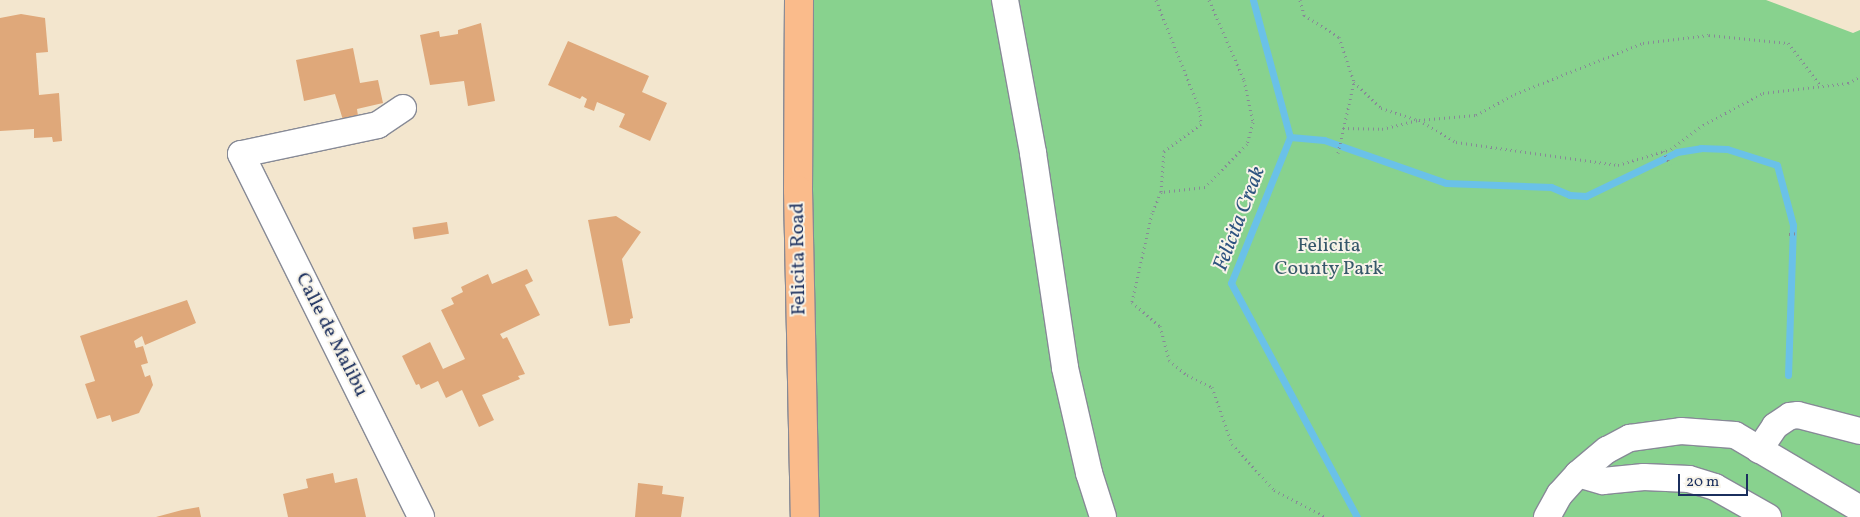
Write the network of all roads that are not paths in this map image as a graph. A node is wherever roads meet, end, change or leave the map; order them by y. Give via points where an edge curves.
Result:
1 (799, 0) edge
2 (1005, 0) edge
3 (403, 108) dead end
4 (1860, 431) edge
5 (1759, 450) junction
6 (1578, 474) junction
7 (1860, 509) edge
8 (421, 517) edge
9 (805, 517) edge
10 (1103, 517) edge
11 (1547, 517) edge
12 (1768, 517) edge

1 - 9 main road, Felicita Road via 800,327
2 - 10 street via 1065,368 1089,473
3 - 8 street, Calle de Malibu via 378,125 241,154
4 - 5 street via 1798,415 1790,416 1775,426
5 - 6 street via 1735,435 1655,433 1630,438 1607,450
5 - 7 street
6 - 11 street via 1560,494
6 - 12 street via 1603,482 1644,477 1690,478 1715,487

